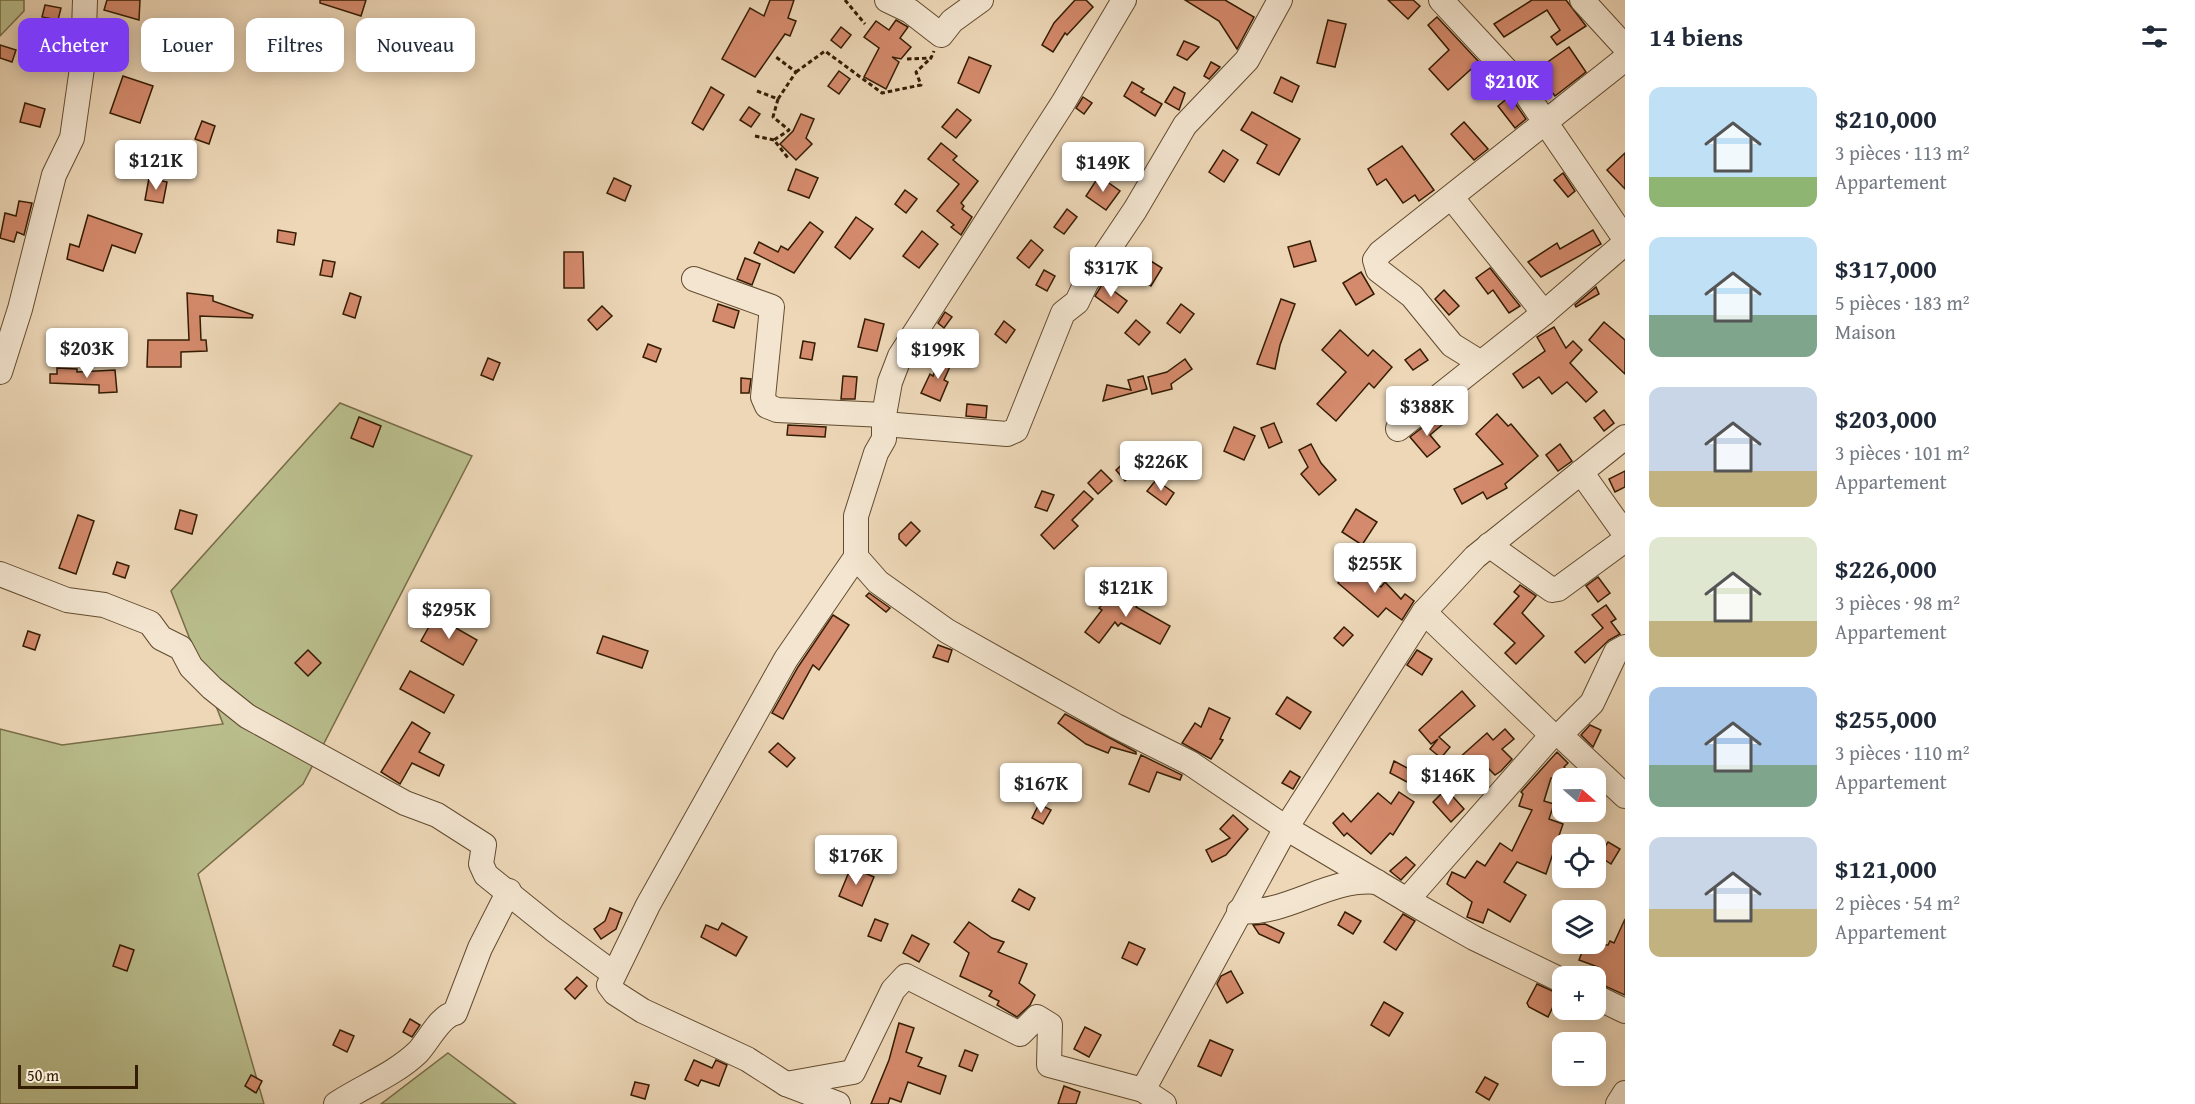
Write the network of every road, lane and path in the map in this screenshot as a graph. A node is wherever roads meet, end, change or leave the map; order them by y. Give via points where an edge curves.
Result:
1 (85, 0) edge
2 (844, 0) edge
3 (887, 0) edge
4 (981, 0) edge
5 (1124, 0) edge
6 (1280, 0) edge
7 (1441, 0) edge
8 (1582, 0) edge
9 (914, 6) edge
10 (865, 24) dead end
11 (941, 35) junction
12 (1625, 46) edge
13 (777, 57) dead end
14 (931, 58) junction
15 (907, 59) dead end
16 (1625, 59) edge
17 (796, 72) junction
18 (757, 91) dead end
19 (778, 99) junction
20 (1547, 122) junction
21 (755, 136) dead end
22 (774, 140) junction
23 (788, 158) dead end
24 (1452, 198) junction
25 (1625, 241) edge
26 (694, 279) dead end
27 (1544, 313) junction
28 (1481, 363) junction
29 (0, 372) edge
30 (884, 420) junction
31 (1398, 429) dead end
32 (1625, 437) edge
33 (1581, 472) junction
34 (1625, 534) edge
35 (1625, 540) edge
36 (1489, 545) junction
37 (856, 557) junction
38 (0, 574) edge
39 (1424, 612) junction
40 (1625, 647) edge
41 (1556, 735) junction
42 (1625, 796) edge
43 (1286, 828) junction
44 (1377, 882) junction
45 (509, 891) junction
46 (1407, 900) junction
47 (1239, 911) junction
48 (614, 974) junction
49 (1552, 976) edge
50 (1606, 1001) edge
51 (1625, 1011) edge
52 (853, 1072) junction
53 (786, 1084) junction
54 (1143, 1090) junction
55 (1625, 1093) edge
56 (835, 1103) edge
57 (336, 1104) edge
58 (1164, 1104) edge
59 (1618, 1104) edge

1 - 29 street via 83,61 72,138 54,175
2 - 10 path
3 - 9 street
4 - 11 street via 952,21
5 - 30 street via 1063,103 900,356 890,382
6 - 30 street via 1247,60 1185,125 1077,302 1063,313 1016,430 1007,434
7 - 20 street via 1506,68
8 - 12 street
9 - 11 street
11 - 14 path
13 - 17 path
14 - 15 path
14 - 17 path via 916,72 921,85 882,93 825,51
16 - 20 street
17 - 19 path
18 - 19 path
19 - 22 path via 773,117 789,130
20 - 24 street
20 - 25 street
21 - 22 path
22 - 23 path
24 - 27 street
24 - 28 street via 1380,253 1375,266 1412,296 1458,350
25 - 27 street
26 - 30 street via 772,306 763,397 767,406
27 - 28 street
28 - 31 street
30 - 37 street via 884,439 856,516
32 - 33 street
33 - 34 street
33 - 36 street
35 - 36 street via 1552,590
36 - 39 street
37 - 43 street via 893,595 946,631 1190,763
37 - 48 street via 786,659 648,905
38 - 45 street via 67,600 104,605 150,623 160,638 181,648 191,668 247,716 405,803 437,815 484,844 481,864 486,875
39 - 41 street
39 - 43 street
40 - 41 street via 1616,652 1592,703
41 - 42 street
41 - 46 street
43 - 44 street
43 - 47 street
44 - 46 street
44 - 47 street via 1356,880 1257,913
45 - 48 street
45 - 57 street via 480,948 455,1013 447,1015 418,1051 395,1071
46 - 49 street
47 - 54 street
48 - 53 street via 609,986 643,1011 747,1059
50 - 51 street
52 - 53 street
52 - 54 street via 893,990 906,976 1020,1034 1037,1017 1050,1025 1049,1065
52 - 56 street
53 - 56 street
54 - 58 street
55 - 59 street

